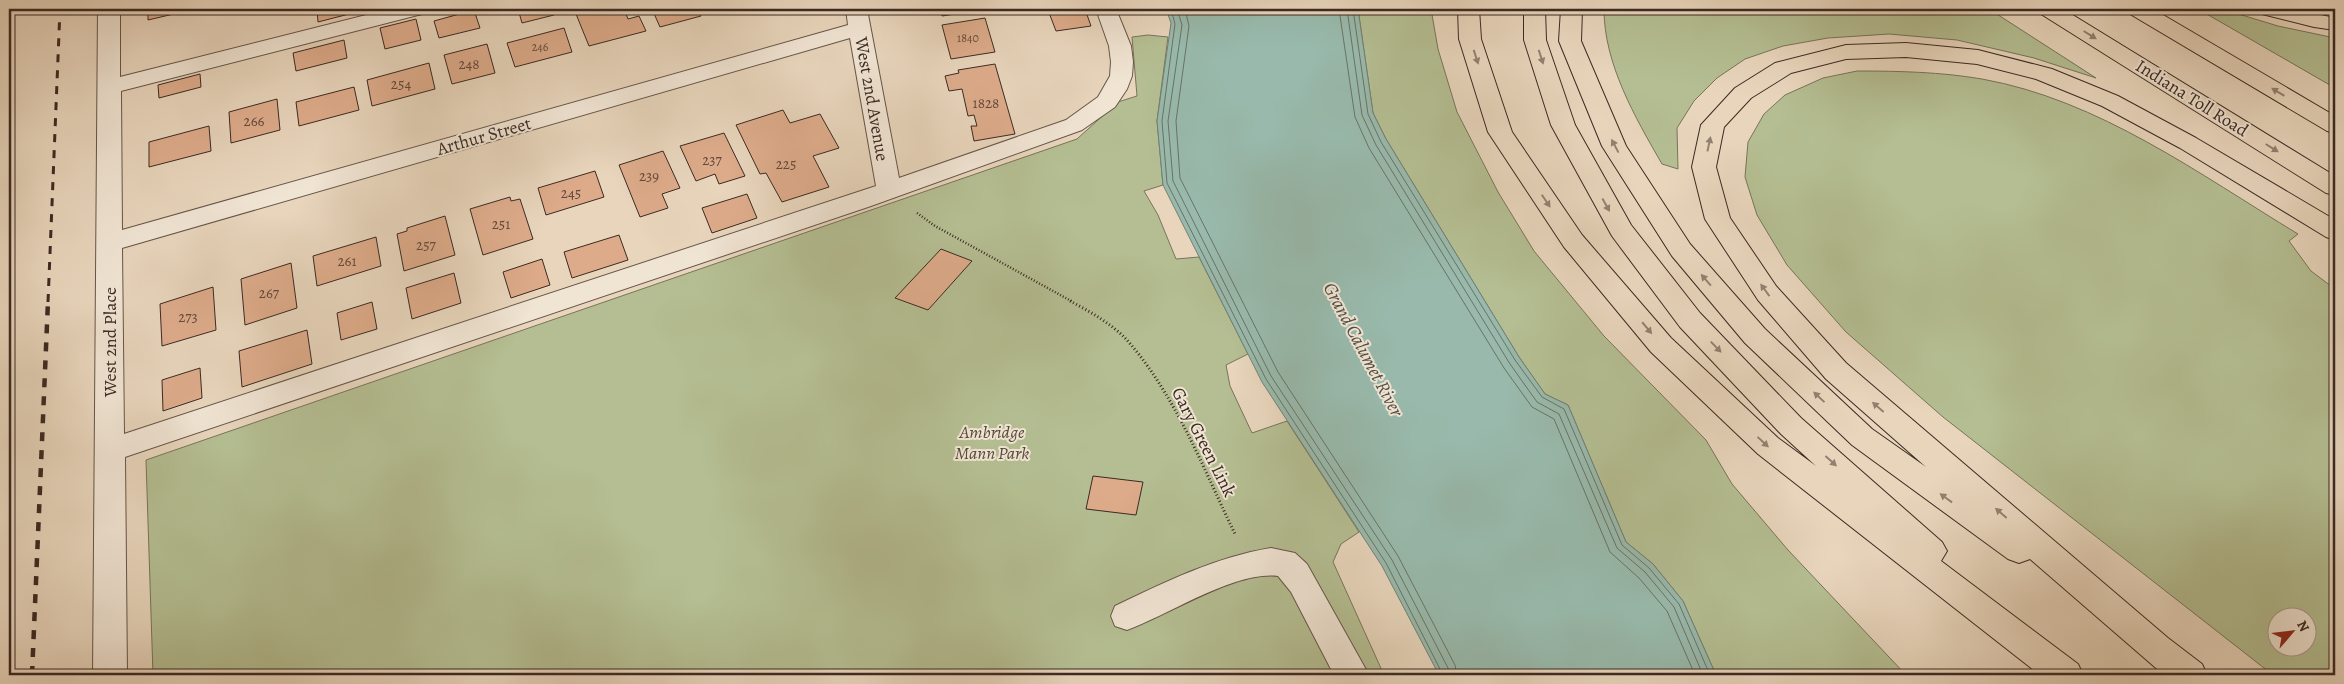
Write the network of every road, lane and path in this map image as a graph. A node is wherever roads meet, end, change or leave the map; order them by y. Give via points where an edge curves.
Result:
1 (109, 9) edge
2 (414, 9) edge
3 (1106, 9) edge
4 (1468, 9) edge
5 (1534, 9) edge
6 (1571, 9) edge
7 (2049, 9) edge
8 (2138, 9) edge
9 (2270, 9) edge
10 (858, 19) edge
11 (2335, 24) edge
12 (109, 87) junction
13 (2335, 126) edge
14 (2335, 187) edge
15 (889, 189) junction
16 (916, 212) dead end
17 (2335, 231) edge
18 (109, 244) junction
19 (110, 450) junction
20 (1251, 565) junction
21 (1127, 616) dead end
22 (2156, 649) junction
23 (110, 675) edge
24 (1352, 675) edge
25 (2066, 675) edge
26 (2070, 675) edge
27 (2190, 675) edge

1 - 12 street, West 2nd Place
2 - 12 street
3 - 15 street via 1123,64 1117,90 1106,105 1093,115 1052,134
4 -> 25 highway via 1470,39 1500,132 1573,241 1661,345 1768,446
5 -> 26 highway via 1536,40 1563,125 1621,230 1690,320 1791,426
22 -> 6 highway via 1862,437 1755,336 1681,250 1614,146 1570,41
7 -> 14 highway, Indiana Toll Road
13 -> 8 highway
9 - 11 highway
10 - 15 street, West 2nd Avenue
10 - 18 street, Arthur Street
12 - 18 street, West 2nd Place
15 - 19 street
16 - 20 path, Gary Green Link via 935,226 1091,312 1126,339 1171,401
22 -> 17 highway via 1836,371 1767,294 1718,219 1704,167 1714,125 1743,92 1783,68 1846,52 1906,50 1978,58 2044,74 2110,101 2188,143
18 - 19 street, West 2nd Place
19 - 23 street, West 2nd Place
20 - 21 street via 1182,590
20 - 24 street via 1275,561 1294,570
22 - 27 highway

